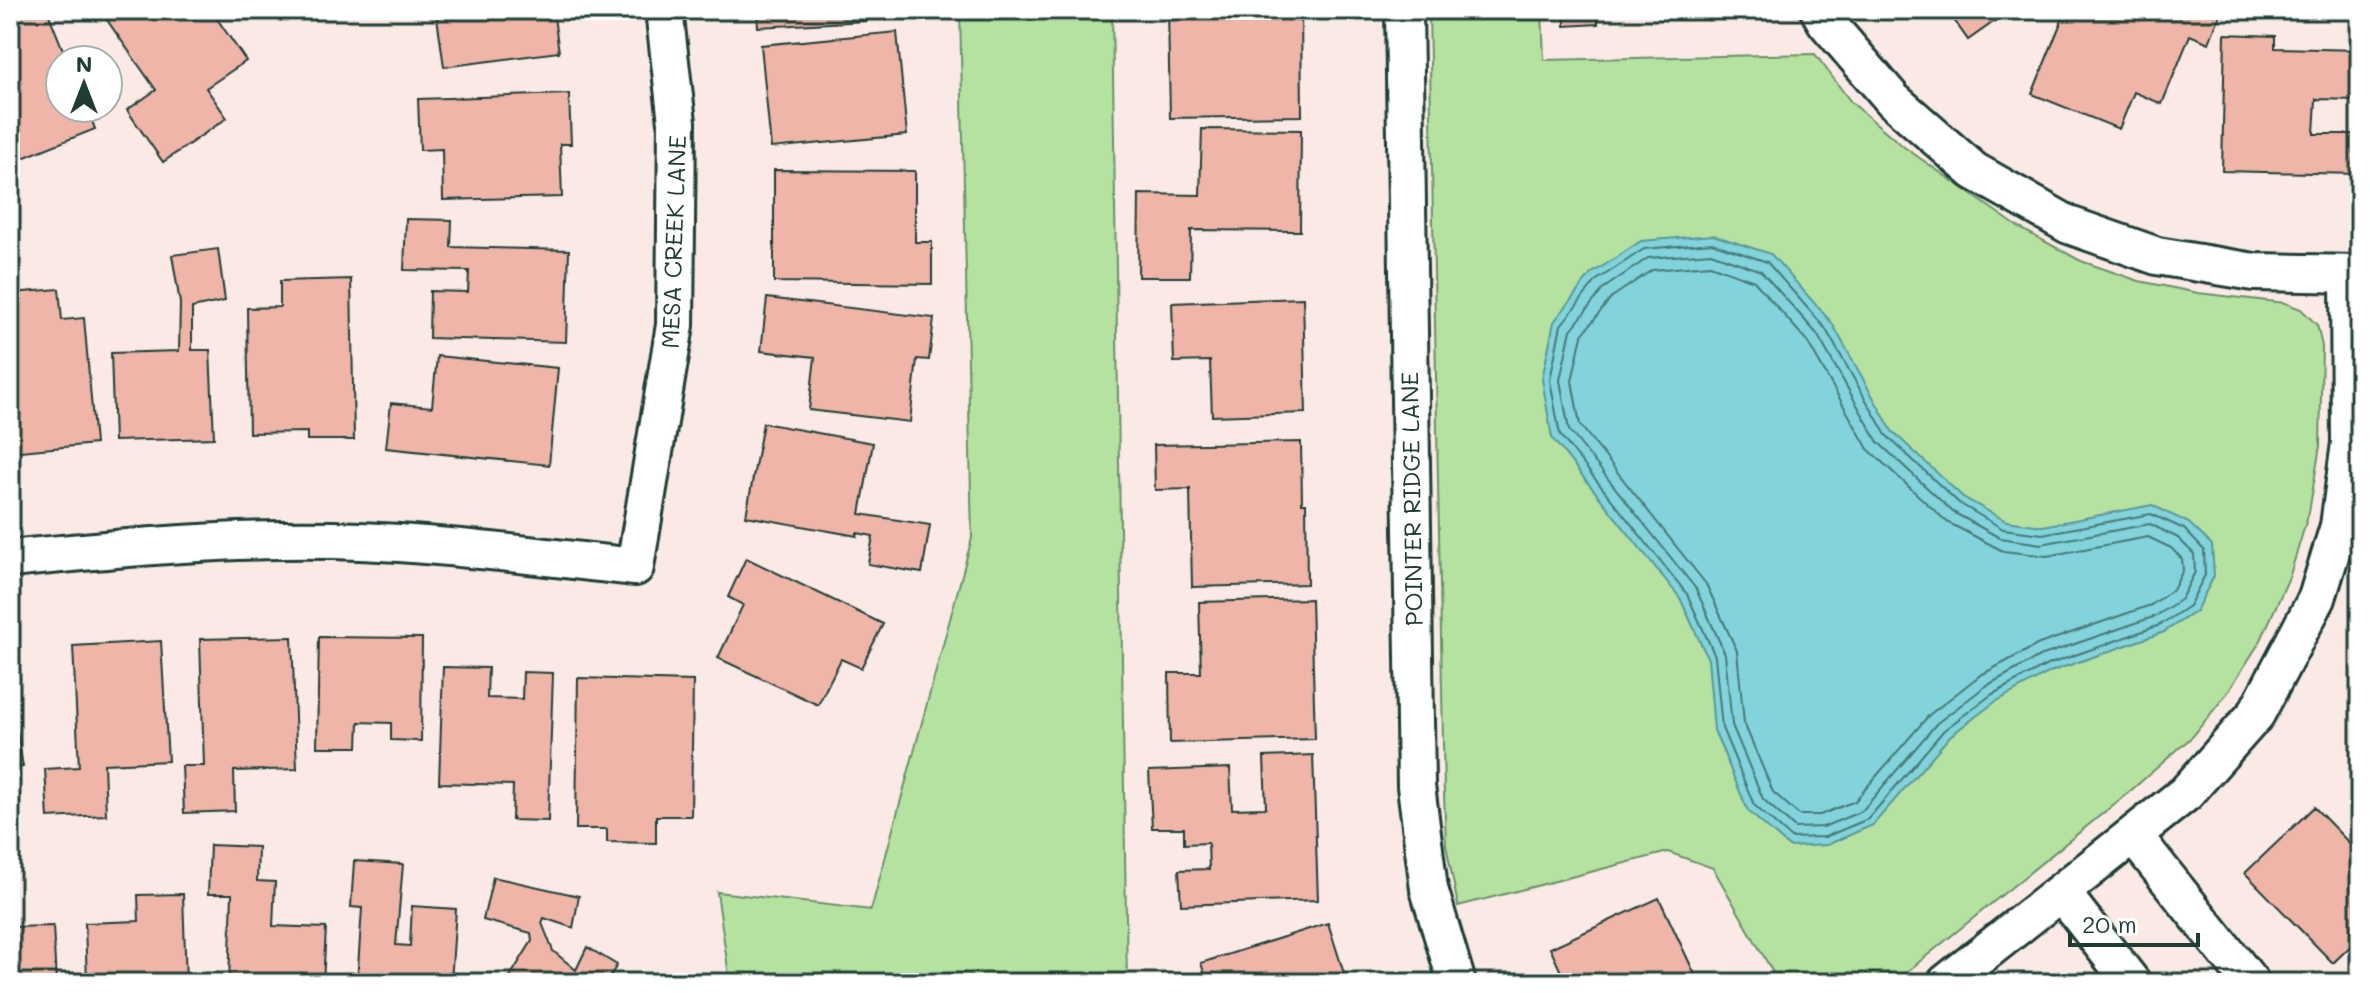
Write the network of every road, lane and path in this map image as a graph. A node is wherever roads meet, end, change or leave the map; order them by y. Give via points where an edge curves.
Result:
1 (664, 10) edge
2 (1404, 10) edge
3 (1819, 10) edge
4 (2354, 274) edge
5 (10, 559) edge
6 (2133, 835) junction
7 (2061, 892) junction
8 (1457, 983) edge
9 (1946, 983) edge
10 (2132, 983) edge
11 (2251, 983) edge

1 - 5 street, MESA CREEK LANE via 677,122 675,325 635,567 449,546 284,540
2 - 8 street, POINTER RIDGE LANE via 1416,786 1429,889
3 - 4 street via 1893,100 1974,171 2069,225 2157,256 2254,272
4 - 6 street via 2350,443 2339,526 2317,598 2256,714 2186,793
6 - 7 street
6 - 11 street
7 - 9 street
7 - 10 street

